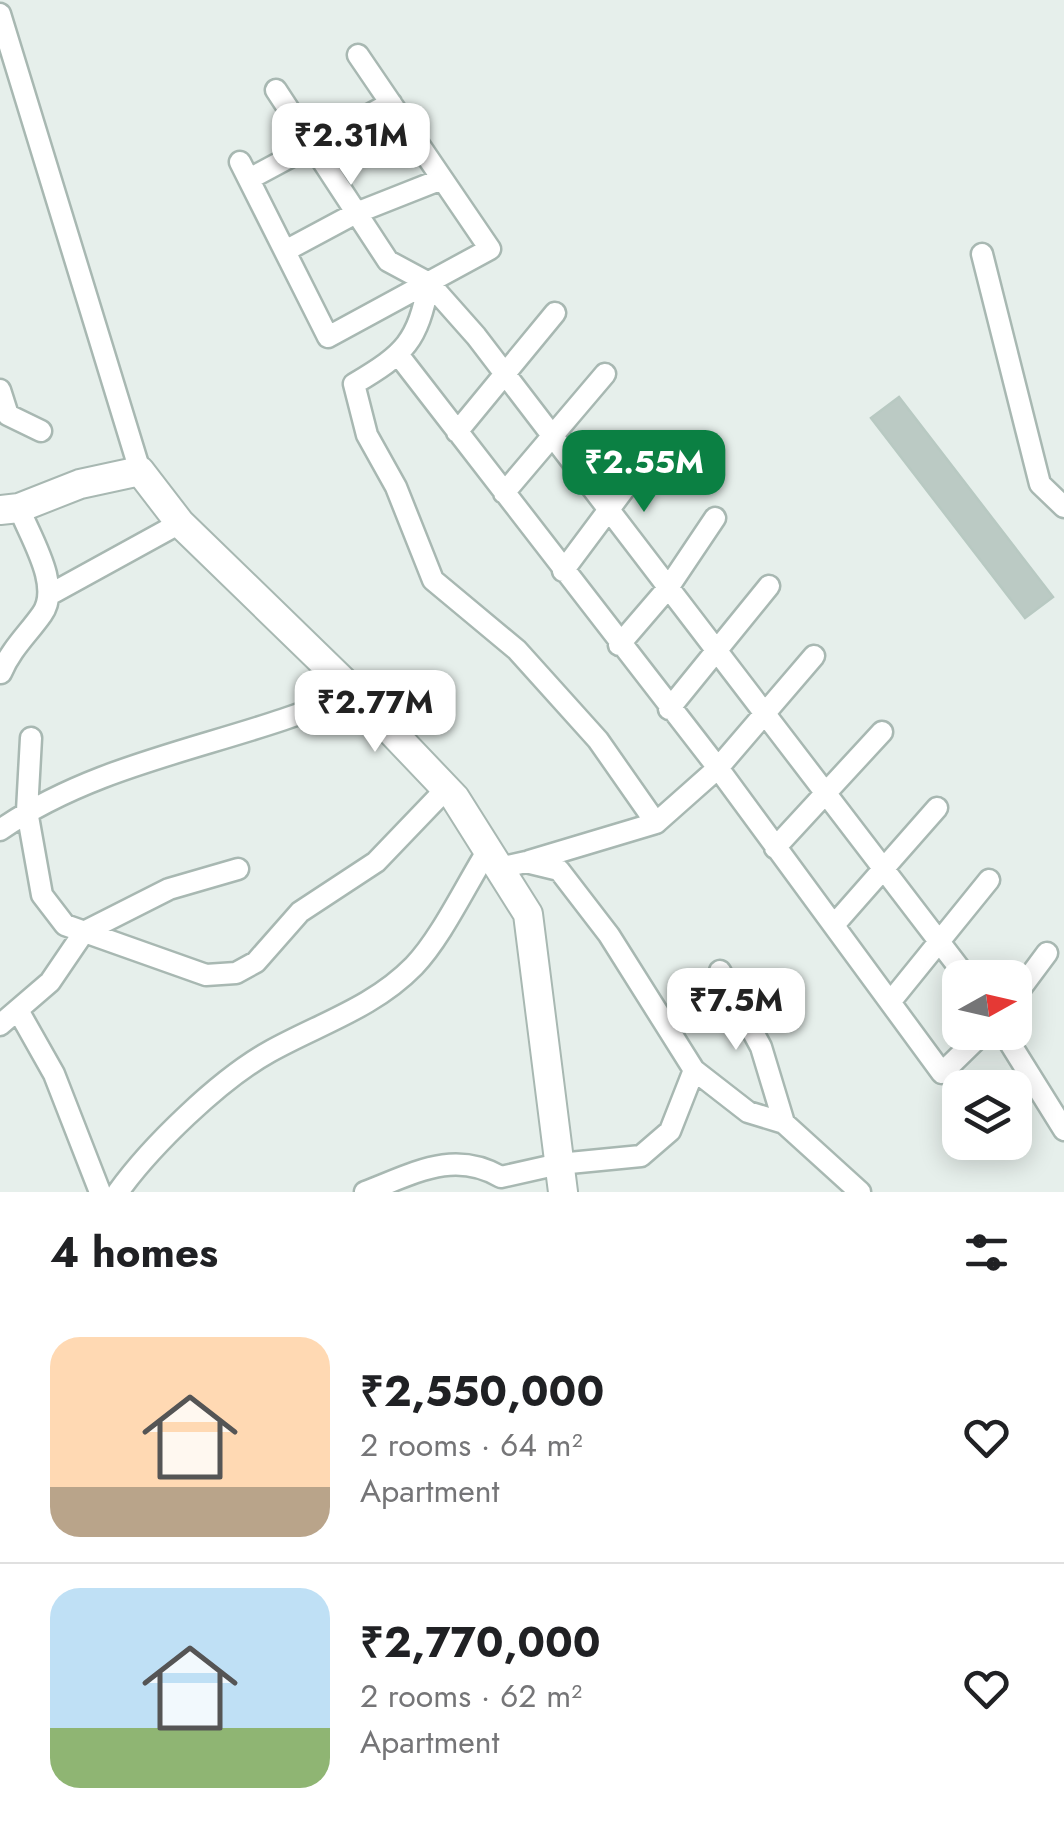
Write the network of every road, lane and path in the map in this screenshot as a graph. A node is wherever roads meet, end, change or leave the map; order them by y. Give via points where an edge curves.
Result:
1 (0, 14) edge
2 (358, 56) dead end
3 (7, 59) edge
4 (276, 90) dead end
5 (391, 103) junction
6 (311, 144) junction
7 (442, 178) junction
8 (356, 213) junction
9 (285, 252) junction
10 (982, 254) dead end
11 (430, 282) junction
12 (556, 313) dead end
13 (400, 357) junction
14 (504, 374) junction
15 (605, 374) dead end
16 (0, 390) edge
17 (41, 431) dead end
18 (458, 432) junction
19 (552, 437) junction
20 (657, 444) dead end
21 (140, 471) junction
22 (504, 494) junction
23 (1064, 507) edge
24 (10, 509) edge
25 (609, 511) junction
26 (714, 518) dead end
27 (180, 523) junction
28 (563, 570) junction
29 (769, 586) dead end
30 (668, 588) junction
31 (49, 594) junction
32 (620, 645) junction
33 (715, 650) junction
34 (814, 656) dead end
35 (1, 673) edge
36 (354, 692) junction
37 (669, 709) junction
38 (764, 714) junction
39 (882, 732) dead end
40 (31, 738) dead end
41 (718, 768) junction
42 (446, 789) junction
43 (826, 795) junction
44 (938, 808) dead end
45 (27, 811) junction
46 (656, 823) junction
47 (0, 830) edge
48 (775, 848) junction
49 (504, 860) junction
50 (882, 868) junction
51 (238, 870) dead end
52 (989, 880) dead end
53 (834, 926) junction
54 (84, 932) junction
55 (938, 941) junction
56 (1047, 953) dead end
57 (953, 960) edge
58 (720, 971) dead end
59 (1032, 973) edge
60 (891, 1000) junction
61 (18, 1012) junction
62 (0, 1025) edge
63 (966, 1050) edge
64 (1014, 1050) edge
65 (694, 1070) junction
66 (784, 1123) junction
67 (1064, 1130) edge
68 (561, 1178) edge
69 (100, 1192) edge
70 (118, 1192) edge
71 (365, 1192) edge
72 (860, 1192) edge

1 - 3 street
2 - 5 street
3 - 21 street
4 - 6 street
5 - 6 street
5 - 7 street
6 - 8 street
6 - 9 street via 244,171
7 - 8 street
7 - 11 street via 490,249
8 - 9 street
8 - 11 street via 388,261
9 - 11 street via 328,337
10 - 23 street via 1040,484
11 - 13 street via 420,329
11 - 14 street
12 - 14 street
13 - 18 street
13 - 46 street via 354,384 367,435 396,487 432,580 517,650 598,740
14 - 18 street
14 - 19 street
15 - 19 street
16 - 17 street via 8,414
18 - 22 street
19 - 22 street
19 - 25 street
20 - 25 street
21 - 24 street
21 - 27 street
22 - 28 street
24 - 31 street
25 - 28 street
25 - 30 street
26 - 30 street
27 - 31 street
27 - 36 street
28 - 32 street
29 - 33 street
30 - 32 street
30 - 33 street
31 - 35 street via 46,610
32 - 37 street
33 - 37 street
33 - 38 street
34 - 38 street
36 - 42 street
36 - 45 street via 274,724 113,770
37 - 41 street
38 - 41 street
38 - 43 street
39 - 43 street
40 - 45 street
41 - 46 street
41 - 48 street
42 - 49 street
42 - 54 street via 376,862 300,912 256,962 236,972 206,976
43 - 48 street
43 - 50 street
44 - 50 street
45 - 47 street
45 - 54 street via 42,895 66,925
46 - 49 street
48 - 53 street
49 - 65 street via 559,870 609,934
49 - 68 street via 528,914
49 - 70 street via 416,965 368,1004 266,1054 207,1100
50 - 53 street
50 - 55 street
51 - 54 street via 170,890
52 - 55 street
53 - 60 street
54 - 61 street via 50,982
55 - 57 street
55 - 60 street
56 - 59 street
58 - 66 street via 762,1047
60 - 63 street via 942,1074
61 - 62 street
61 - 69 street via 54,1074
64 - 67 street
65 - 66 street via 748,1112
65 - 68 street via 670,1131 655,1147
66 - 72 street
68 - 71 street via 501,1177 476,1162 434,1167

